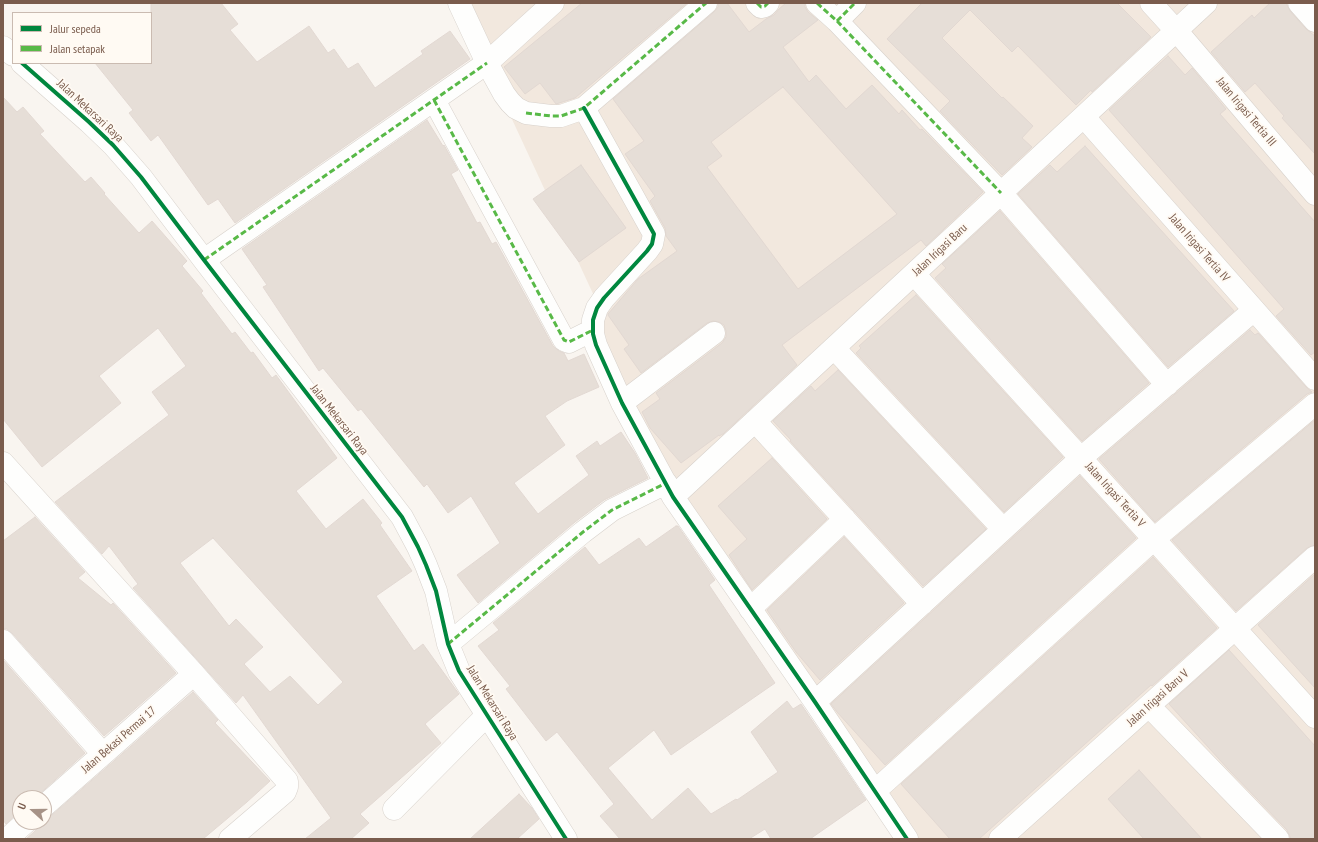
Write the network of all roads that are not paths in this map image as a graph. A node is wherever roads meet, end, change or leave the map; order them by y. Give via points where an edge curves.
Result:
1 (459, 3) edge
2 (553, 3) edge
3 (706, 3) edge
4 (756, 3) edge
5 (768, 3) edge
6 (817, 3) edge
7 (855, 3) edge
8 (1206, 3) edge
9 (1299, 3) edge
10 (1157, 7) edge
11 (837, 21) junction
12 (1315, 21) edge
13 (1176, 30) junction
14 (3, 47) edge
15 (12, 54) edge
16 (487, 63) junction
17 (23, 64) edge
18 (434, 100) junction
19 (584, 108) junction
20 (1084, 117) junction
21 (1000, 194) junction
22 (1315, 194) edge
23 (204, 260) junction
24 (914, 274) junction
25 (1254, 310) junction
26 (593, 330) junction
27 (714, 333) dead end
28 (834, 348) junction
29 (1315, 379) edge
30 (1167, 385) junction
31 (622, 403) junction
32 (1315, 404) edge
33 (755, 421) junction
34 (1080, 458) junction
35 (3, 463) edge
36 (670, 490) junction
37 (845, 520) junction
38 (1003, 529) junction
39 (1154, 539) junction
40 (1315, 557) edge
41 (922, 604) junction
42 (750, 609) junction
43 (1235, 629) junction
44 (3, 641) edge
45 (448, 644) junction
46 (194, 674) junction
47 (815, 702) junction
48 (1149, 706) junction
49 (1313, 711) edge
50 (487, 715) junction
51 (103, 754) junction
52 (875, 791) junction
53 (52, 799) edge
54 (394, 809) dead end
55 (17, 830) edge
56 (7, 839) edge
57 (230, 839) edge
58 (566, 839) edge
59 (908, 839) edge
60 (1000, 839) edge
61 (1278, 839) edge

1 - 16 street
2 - 16 street
3 - 19 street
4 - 5 street via 761,7
6 - 11 street
7 - 11 street
8 - 13 street, Jalan Irigasi Baru
9 - 12 street
10 - 13 street, Jalan Irigasi Tertia III
11 - 21 street
13 - 20 street, Jalan Irigasi Baru
13 - 22 street, Jalan Irigasi Tertia III
14 - 15 street
16 - 18 street
16 - 19 street via 510,102 526,112 561,116
17 - 23 street, Jalan Mekarsari Raya via 113,145 141,177
18 - 23 street
18 - 26 street via 564,340 569,342
19 - 26 street via 654,234 648,252 597,308
20 - 21 street, Jalan Irigasi Baru
20 - 25 street, Jalan Irigasi Tertia IV
21 - 24 street, Jalan Irigasi Baru
21 - 30 street
23 - 45 street, Jalan Mekarsari Raya via 402,517 418,547 433,585
24 - 28 street, Jalan Irigasi Baru
24 - 34 street, Jalan Irigasi Tertia V
25 - 29 street, Jalan Irigasi Tertia IV
25 - 30 street
26 - 31 street via 596,345
27 - 31 street
28 - 33 street, Jalan Irigasi Baru
28 - 38 street
30 - 34 street
31 - 36 street
32 - 39 street
33 - 36 street, Jalan Irigasi Baru
33 - 37 street
34 - 38 street
34 - 39 street, Jalan Irigasi Tertia V
35 - 46 street
36 - 42 street
36 - 45 street, Jalan Irigasi Baru via 612,510
37 - 41 street
37 - 42 street
38 - 41 street
39 - 43 street, Jalan Irigasi Tertia V
39 - 52 street
40 - 43 street, Jalan Irigasi Baru V
41 - 47 street
42 - 47 street
43 - 48 street, Jalan Irigasi Baru V
43 - 49 street, Jalan Irigasi Tertia V
44 - 51 street
45 - 50 street, Jalan Mekarsari Raya via 460,671
46 - 51 street, Jalan Bekasi Permai 17
46 - 57 street via 287,781 285,792
47 - 52 street
48 - 60 street, Jalan Irigasi Baru V
48 - 61 street
50 - 54 street
50 - 58 street, Jalan Mekarsari Raya
51 - 53 street, Jalan Bekasi Permai 17
52 - 59 street
55 - 56 street

